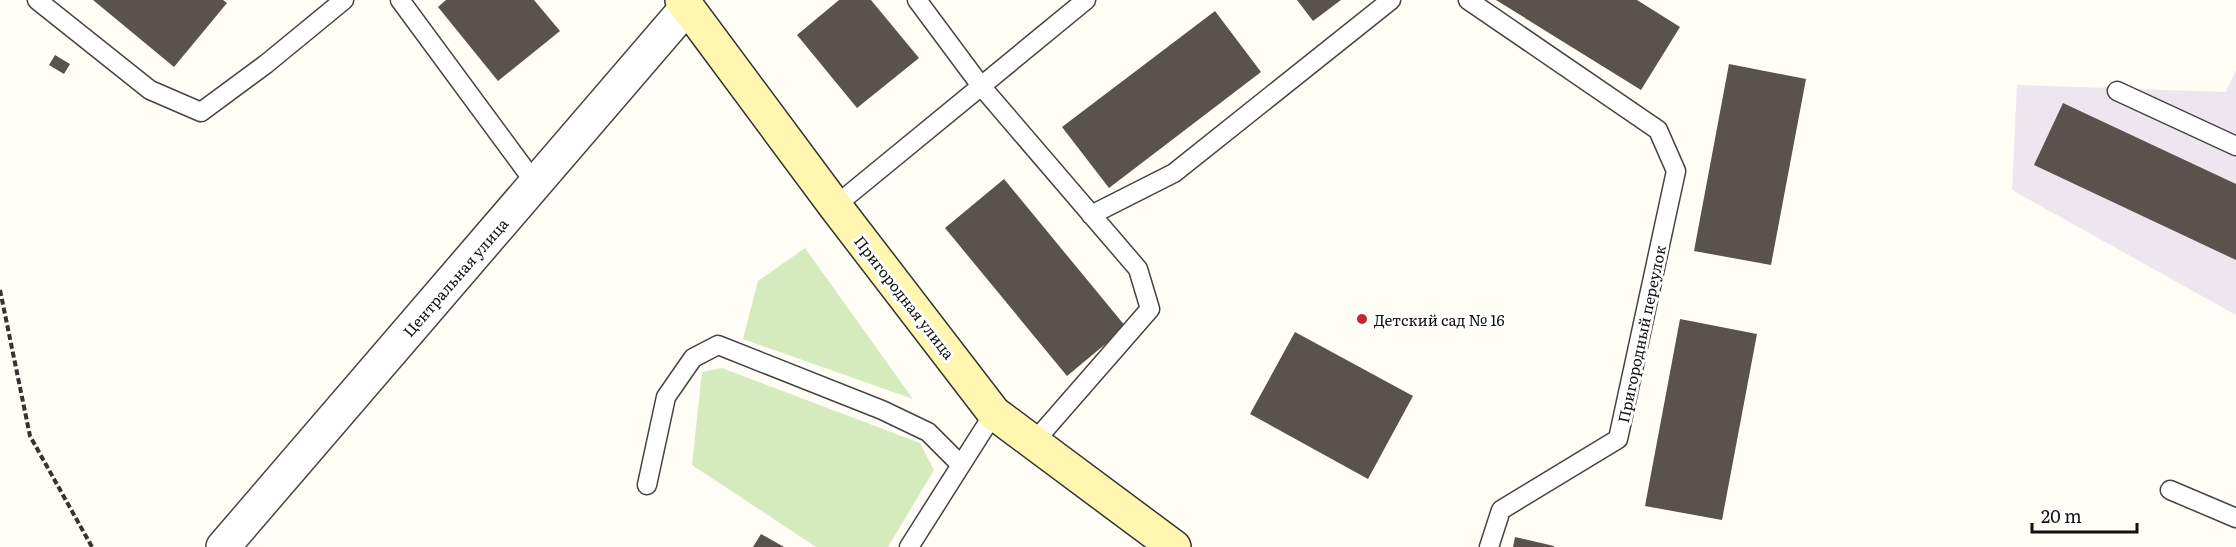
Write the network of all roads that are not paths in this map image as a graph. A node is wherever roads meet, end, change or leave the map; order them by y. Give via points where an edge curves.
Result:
1 (37, 0) edge
2 (344, 0) edge
3 (400, 0) edge
4 (917, 0) edge
5 (1086, 0) edge
6 (1391, 0) edge
7 (1468, 0) edge
8 (689, 2) edge
9 (981, 86) junction
10 (2117, 92) dead end
11 (2236, 146) edge
12 (535, 183) junction
13 (835, 206) junction
14 (1091, 215) junction
15 (994, 413) junction
16 (1034, 442) junction
17 (961, 465) junction
18 (647, 485) dead end
19 (2170, 490) dead end
20 (2236, 518) edge
21 (223, 547) edge
22 (909, 547) edge
23 (1174, 547) edge
24 (1489, 547) edge

1 - 2 lane via 150,90 201,112
3 - 12 lane
4 - 9 lane
5 - 9 lane
6 - 14 lane via 1174,173
7 - 24 lane, Пригородный переулок via 1658,130 1676,171 1618,439 1501,510
8 - 12 street, Центральная улица
8 - 13 main road, Пригородная улица
9 - 13 lane
9 - 14 lane
10 - 11 lane
12 - 21 street, Центральная улица
13 - 15 main road, Пригородная улица
14 - 16 lane via 1138,269 1150,309
15 - 16 main road, Пригородная улица
15 - 17 lane
16 - 23 main road, Пригородная улица
17 - 18 lane via 928,432 718,345 693,358 666,397
17 - 22 lane
19 - 20 lane

